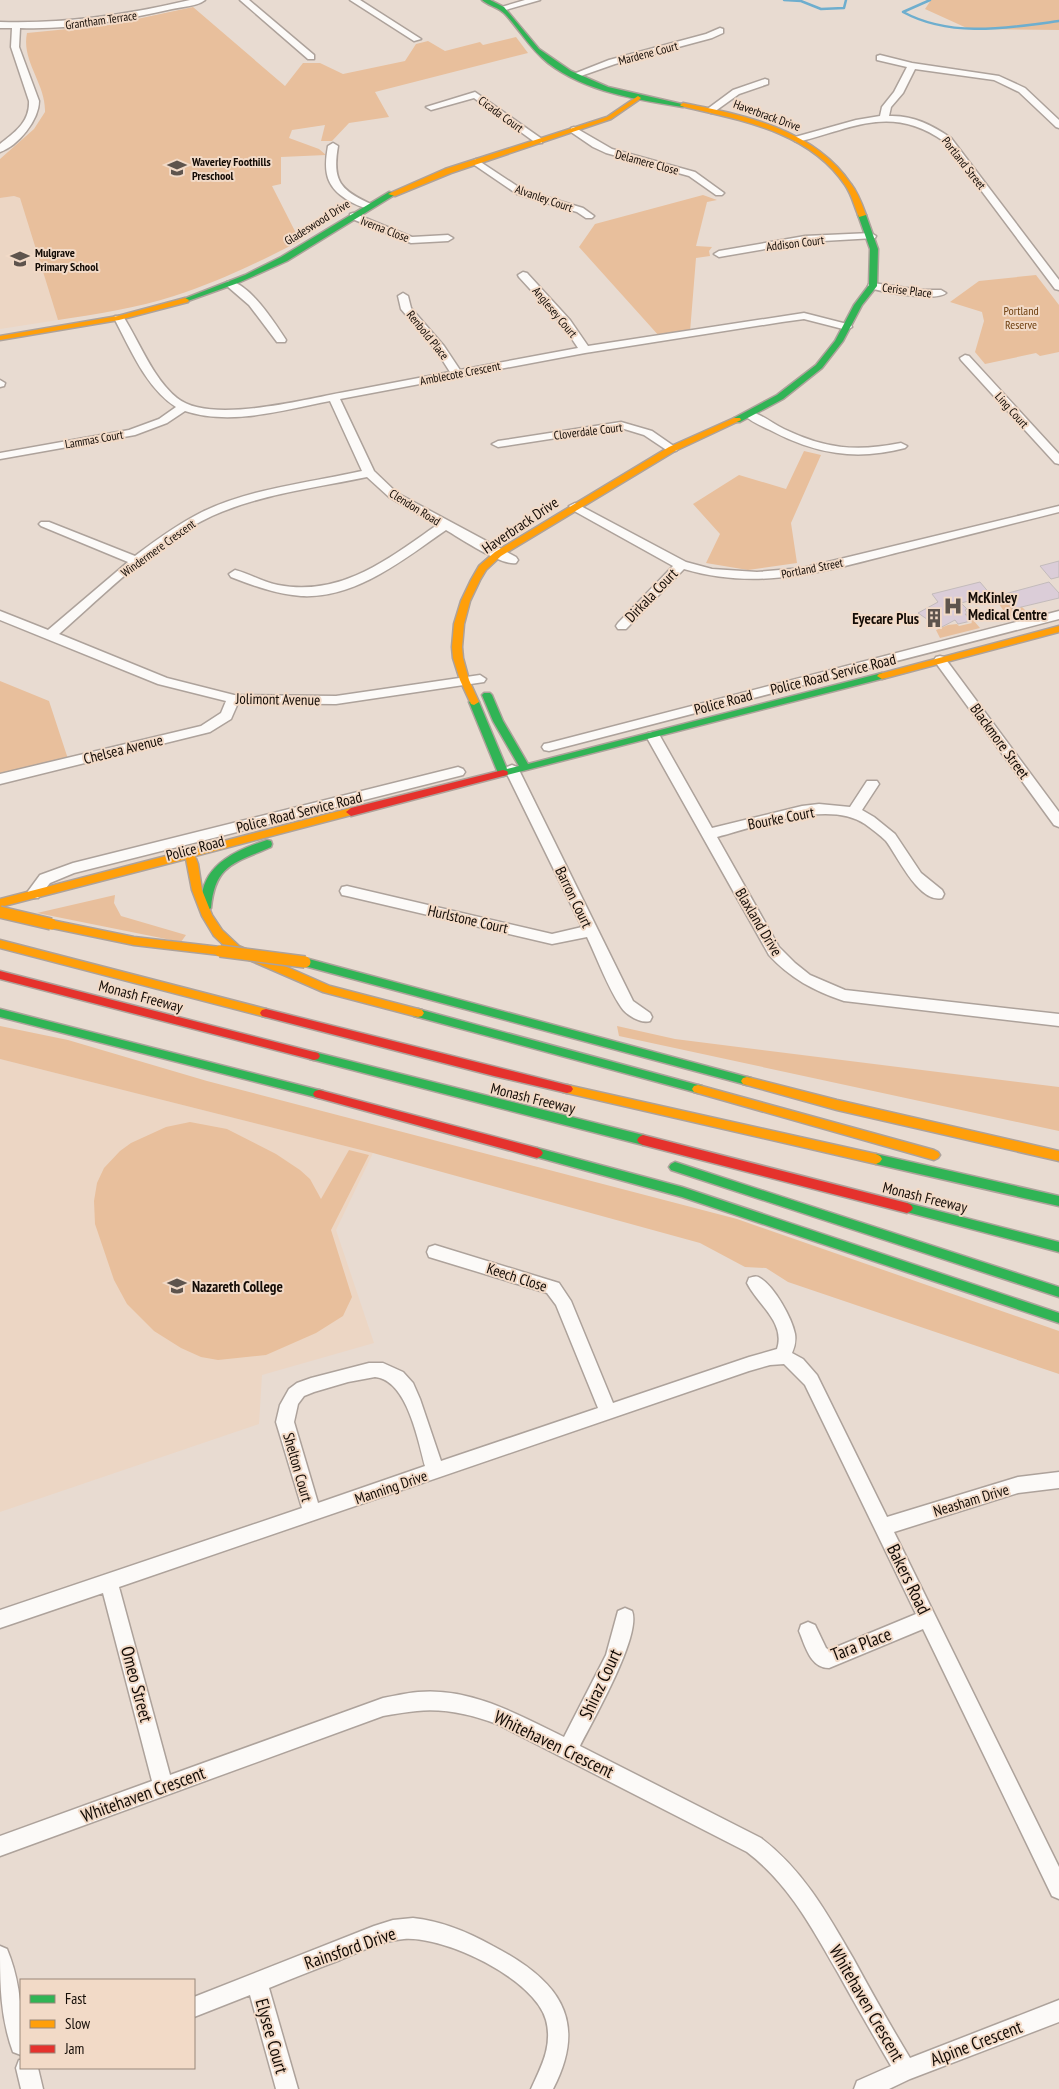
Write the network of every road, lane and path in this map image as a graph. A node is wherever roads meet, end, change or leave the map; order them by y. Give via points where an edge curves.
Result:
1 (201, 0) edge
2 (244, 0) edge
3 (354, 0) edge
4 (484, 0) edge
5 (536, 0) edge
6 (502, 8) junction
7 (0, 25) edge
8 (19, 26) junction
9 (720, 31) dead end
10 (417, 39) dead end
11 (311, 57) dead end
12 (880, 58) dead end
13 (912, 66) junction
14 (576, 75) junction
15 (765, 82) dead end
16 (638, 98) junction
17 (431, 107) dead end
18 (711, 110) junction
19 (884, 118) junction
20 (1059, 125) edge
21 (574, 130) junction
22 (798, 139) junction
23 (539, 141) junction
24 (320, 146) dead end
25 (0, 149) edge
26 (476, 162) junction
27 (719, 193) dead end
28 (368, 206) junction
29 (353, 216) junction
30 (588, 216) dead end
31 (871, 236) junction
32 (448, 238) dead end
33 (719, 254) dead end
34 (523, 275) dead end
35 (231, 284) junction
36 (873, 286) junction
37 (1059, 287) edge
38 (940, 293) dead end
39 (403, 296) dead end
40 (119, 318) junction
41 (847, 327) junction
42 (0, 338) edge
43 (281, 340) dead end
44 (585, 350) junction
45 (965, 358) dead end
46 (456, 373) junction
47 (334, 398) junction
48 (183, 407) junction
49 (749, 414) junction
50 (498, 444) dead end
51 (902, 446) dead end
52 (672, 449) junction
53 (0, 456) edge
54 (1059, 461) edge
55 (369, 473) junction
56 (1059, 509) edge
57 (579, 510) junction
58 (45, 524) dead end
59 (445, 525) junction
60 (498, 554) junction
61 (136, 562) junction
62 (508, 563) joint
63 (681, 565) junction
64 (235, 574) dead end
65 (0, 615) edge
66 (1059, 615) edge
67 (622, 626) dead end
68 (1010, 628) junction
69 (1059, 629) edge
70 (51, 634) junction
71 (1009, 643) junction
72 (940, 660) junction
73 (478, 674) joint
74 (465, 682) junction
75 (234, 699) junction
76 (714, 705) junction
77 (723, 717) junction
78 (652, 736) junction
79 (549, 747) dead end
80 (514, 769) junction
81 (458, 772) dead end
82 (0, 779) edge
83 (872, 784) dead end
84 (389, 789) junction
85 (395, 802) junction
86 (854, 812) junction
87 (1059, 822) edge
88 (708, 834) junction
89 (267, 844) junction
90 (191, 859) junction
91 (347, 892) dead end
92 (937, 894) dead end
93 (64, 899) dead end
94 (33, 901) junction
95 (0, 903) edge
96 (0, 913) edge
97 (207, 916) junction
98 (590, 930) junction
99 (1, 944) edge
100 (0, 975) edge
101 (0, 1014) edge
102 (645, 1017) dead end
103 (1059, 1020) edge
104 (419, 1084) junction
105 (580, 1136) dead end
106 (1059, 1156) edge
107 (947, 1159) dead end
108 (666, 1164) dead end
109 (1012, 1178) dead end
110 (1059, 1192) edge
111 (1059, 1201) edge
112 (1059, 1247) edge
113 (435, 1252) dead end
114 (755, 1284) dead end
115 (1059, 1292) edge
116 (1059, 1318) edge
117 (782, 1356) junction
118 (609, 1413) junction
119 (436, 1472) junction
120 (1059, 1480) edge
121 (312, 1514) junction
122 (884, 1527) junction
123 (110, 1582) junction
124 (625, 1617) dead end
125 (928, 1618) junction
126 (0, 1619) edge
127 (808, 1631) dead end
128 (568, 1750) junction
129 (163, 1786) junction
130 (0, 1846) edge
131 (1059, 1889) edge
132 (0, 1956) edge
133 (257, 1982) junction
134 (195, 2007) edge
135 (1059, 2011) edge
136 (20, 2040) edge
137 (905, 2070) junction
138 (287, 2089) edge
139 (542, 2089) edge
140 (865, 2089) edge

1 - 8 street, Grantham Terrace via 104,21
2 - 11 street
3 - 10 street
4 - 6 main road, Haverbrack Drive
5 - 6 street
6 - 14 main road, Haverbrack Drive via 541,54
7 - 8 street, Grantham Terrace
8 - 25 street via 16,52 34,101 34,110 26,125
9 - 14 street, Mardene Court
12 - 13 street
13 - 19 street via 887,107
13 - 20 street via 996,78 1022,90
14 - 16 main road, Haverbrack Drive
15 - 18 street via 729,95
16 - 18 main road, Haverbrack Drive
16 - 21 main road, Gladeswood Drive via 609,118
17 - 23 street, Cicada Court via 475,95
18 - 22 main road, Haverbrack Drive
19 - 22 street, Portland Street via 864,120
19 - 37 street, Portland Street via 924,123 948,140
21 - 23 main road, Gladeswood Drive
21 - 27 street, Delamere Close via 610,151 692,174
22 - 31 main road, Haverbrack Drive via 830,163 848,184
23 - 26 main road, Gladeswood Drive
24 - 28 street via 338,146 330,170 335,182 343,195
26 - 28 main road, Gladeswood Drive via 404,188
26 - 30 street, Alvanley Court via 520,192 580,210
28 - 29 main road, Gladeswood Drive
29 - 32 street, Iverna Close via 411,240
29 - 35 main road, Gladeswood Drive via 283,259
31 - 33 street, Addison Court via 806,240
31 - 36 main road, Haverbrack Drive
34 - 44 street, Anglesey Court via 566,322
35 - 40 main road, Gladeswood Drive
35 - 43 street via 262,312
36 - 38 street, Cerise Place
36 - 41 main road, Haverbrack Drive via 864,293
39 - 46 street, Renbold Place via 406,309 440,348
40 - 42 main road, Gladeswood Drive
40 - 48 street, Amblecote Crescent via 162,389
41 - 44 street, Amblecote Crescent via 804,316
41 - 49 main road, Haverbrack Drive via 823,362 803,382
44 - 46 street, Amblecote Crescent
45 - 54 street, Ling Court
46 - 47 street, Amblecote Crescent
47 - 48 street, Amblecote Crescent via 260,411 220,414
47 - 55 street, Clendon Road
48 - 53 street, Lammas Court via 163,421 131,433
49 - 51 street via 774,430 839,451 872,452
49 - 52 main road, Haverbrack Drive
50 - 52 street, Cloverdale Court via 621,425 648,433
52 - 57 main road, Haverbrack Drive via 607,489 594,506
55 - 59 street, Clendon Road via 393,495
55 - 61 street, Windermere Crescent via 250,498 217,510 188,524
56 - 63 street, Portland Street via 803,572 732,576
57 - 60 main road, Haverbrack Drive
57 - 62 main road, Haverbrack Drive
57 - 63 street, Portland Street
58 - 61 street
59 - 60 street, Clendon Road
59 - 64 street via 376,572 342,587 321,591 280,590
60 - 62 street, Clendon Road
60 - 74 main road, Haverbrack Drive via 482,570 461,618 458,657
61 - 70 street, Windermere Crescent
63 - 67 street, Dirkala Court
65 - 70 street, Jolimont Avenue
66 - 68 street, Police Road Service Road
68 - 71 street
68 - 76 street, Police Road Service Road
69 - 71 main road, Police Road
70 - 75 street, Jolimont Avenue via 163,681
71 - 72 main road, Police Road
72 - 77 main road, Police Road
72 - 87 street, Blackmore Street
73 - 74 street, Jolimont Avenue
73 - 80 main road
74 - 75 street, Jolimont Avenue via 336,700
74 - 80 main road, Haverbrack Drive
75 - 82 street, Chelsea Avenue via 226,716 205,728
76 - 77 street
76 - 79 street, Police Road Service Road
77 - 78 main road, Police Road
78 - 80 main road, Police Road
78 - 88 street, Blaxland Drive
80 - 85 main road, Police Road
80 - 98 street, Barron Court
81 - 84 street, Police Road Service Road
83 - 86 street
84 - 85 street
84 - 94 street, Police Road Service Road via 73,868 48,876 38,884
85 - 89 main road, Police Road via 333,827
85 - 90 main road, Police Road via 313,821
86 - 88 street, Bourke Court via 802,811
86 - 92 street, Bourke Court via 890,837 916,877
88 - 103 street, Blaxland Drive via 774,951 803,978 844,995
89 - 90 main road, Police Road
89 - 97 main road via 217,868 207,889
90 - 93 main road, Police Road
90 - 94 main road, Police Road
90 - 97 main road via 197,890
91 - 98 street, Hurlstone Court via 552,939
94 - 95 main road, Police Road
94 - 96 main road, Police Road
96 - 106 main road, bridge via 134,941 305,962 837,1105
97 - 107 main road via 218,933 235,949 327,989
98 - 102 street, Barron Court via 627,1006
99 - 111 main road, Monash Freeway via 494,1072
100 - 104 main road, Monash Freeway
101 - 116 main road via 217,1067 682,1192
104 - 105 main road
104 - 112 main road, Monash Freeway
108 - 115 main road
109 - 110 main road
113 - 118 street, Keech Close via 553,1288 563,1301
114 - 117 street via 771,1302 784,1326 787,1343
117 - 118 street, Manning Drive via 770,1357
117 - 122 street, Bakers Road via 796,1362 811,1380
118 - 119 street, Manning Drive
119 - 121 street, Manning Drive
119 - 121 street, Shelton Court via 408,1390 397,1377 383,1371 366,1370 305,1387 294,1394 287,1407 285,1422
120 - 122 street, Neasham Drive via 1018,1485
121 - 123 street, Manning Drive
122 - 125 street, Bakers Road
123 - 126 street, Manning Drive
123 - 129 street, Omeo Street
124 - 128 street, Shiraz Court via 614,1658
125 - 127 street, Tara Place via 829,1659 819,1654
125 - 131 street, Bakers Road
128 - 129 street, Whitehaven Crescent via 482,1709 443,1702 401,1703
128 - 137 street, Whitehaven Crescent via 766,1854 790,1878 812,1908
129 - 130 street, Whitehaven Crescent
132 - 136 street
133 - 134 street, Rainsford Drive
133 - 138 street, Elysee Court
133 - 139 street, Rainsford Drive via 389,1932 418,1929 447,1935 522,1973 541,1989 548,2000 558,2028 558,2044 554,2063
135 - 137 street, Alpine Crescent
137 - 140 street, Alpine Crescent

